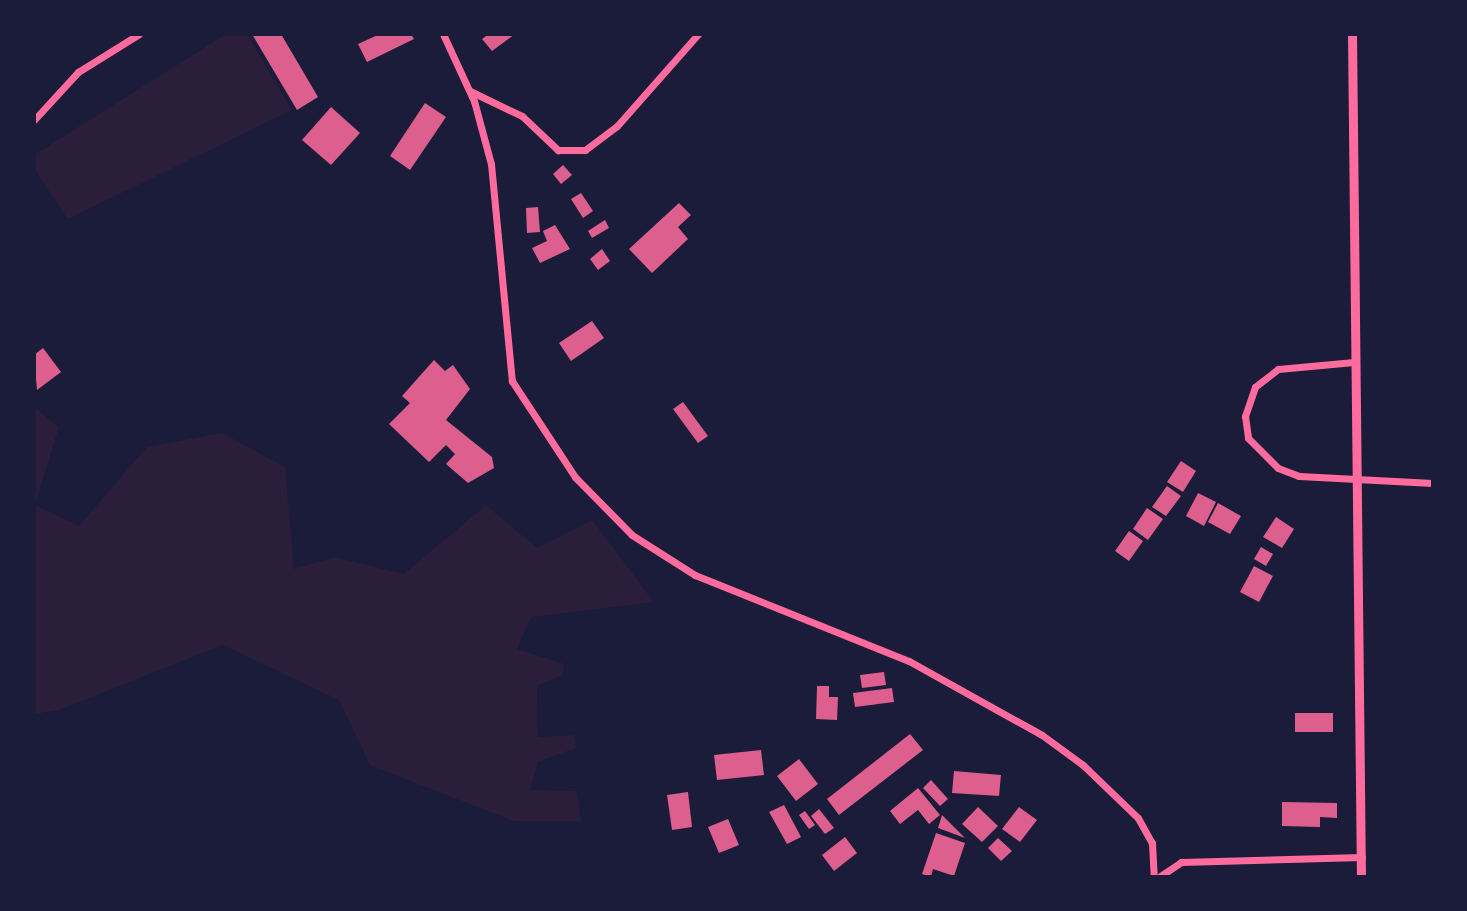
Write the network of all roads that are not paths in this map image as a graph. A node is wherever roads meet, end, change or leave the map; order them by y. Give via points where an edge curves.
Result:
1 (139, 34) edge
2 (443, 34) edge
3 (698, 34) edge
4 (1352, 34) edge
5 (470, 91) junction
6 (34, 120) edge
7 (1354, 362) junction
8 (1433, 483) edge
9 (1362, 857) junction
10 (1157, 877) edge
11 (1361, 877) edge

1 - 6 street via 78,72
2 - 5 street
3 - 5 street via 617,126 585,150 558,150 522,116
4 - 7 street
5 - 10 street via 491,164 512,381 575,477 632,535 695,575 909,661 1042,735 1083,765 1138,818 1152,843
7 - 8 street via 1278,369 1255,387 1245,416 1248,438 1278,468 1332,481
7 - 9 street
9 - 10 street via 1181,862
9 - 11 street

